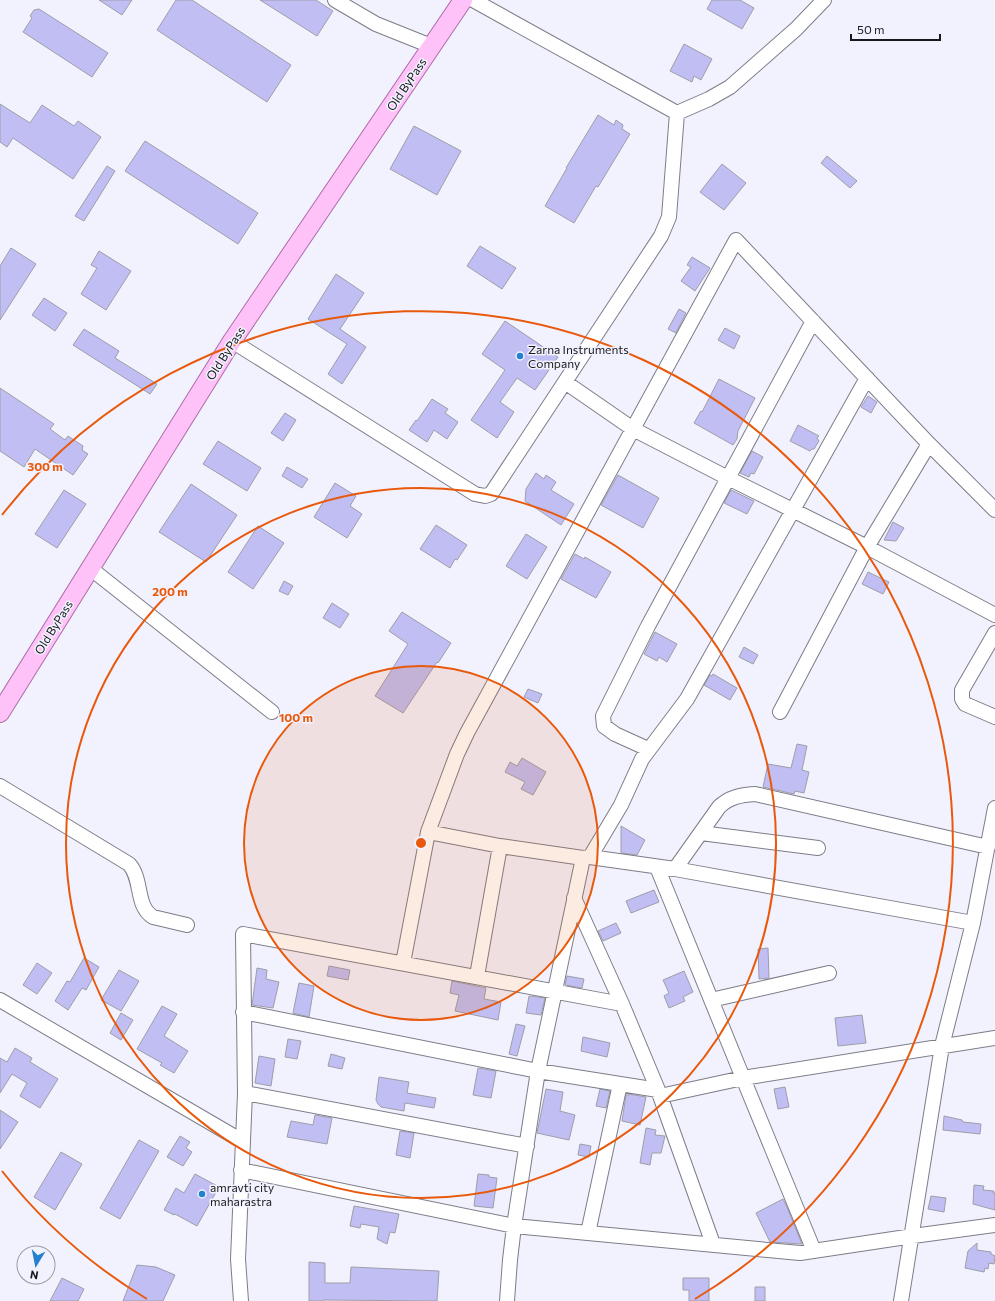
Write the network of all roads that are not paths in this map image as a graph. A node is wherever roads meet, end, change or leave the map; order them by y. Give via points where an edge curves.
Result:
1 (335, 0) edge
2 (463, 0) edge
3 (473, 0) edge
4 (824, 0) edge
5 (431, 46) junction
6 (677, 113) junction
7 (813, 321) junction
8 (232, 341) junction
9 (867, 378) junction
10 (565, 382) junction
11 (633, 430) junction
12 (929, 444) junction
13 (728, 478) junction
14 (995, 510) edge
15 (794, 511) junction
16 (867, 547) junction
17 (90, 568) junction
18 (995, 615) edge
19 (995, 633) edge
20 (272, 712) dead end
21 (780, 712) dead end
22 (0, 713) edge
23 (995, 717) edge
24 (648, 749) junction
25 (0, 786) edge
26 (995, 808) edge
27 (428, 832) junction
28 (701, 833) junction
29 (500, 846) junction
30 (988, 847) junction
31 (818, 848) dead end
32 (586, 857) junction
33 (657, 867) junction
34 (675, 869) junction
35 (574, 898) junction
36 (974, 923) junction
37 (187, 925) dead end
38 (403, 963) junction
39 (829, 973) dead end
40 (477, 976) junction
41 (554, 990) junction
42 (0, 1000) edge
43 (711, 1000) junction
44 (622, 1004) junction
45 (243, 1012) junction
46 (995, 1038) edge
47 (942, 1046) junction
48 (538, 1071) junction
49 (743, 1078) junction
50 (620, 1084) junction
51 (245, 1093) junction
52 (659, 1093) junction
53 (242, 1141) junction
54 (527, 1146) junction
55 (241, 1170) junction
56 (995, 1225) edge
57 (514, 1226) junction
58 (588, 1233) junction
59 (913, 1236) junction
60 (713, 1244) junction
61 (814, 1251) junction
62 (241, 1301) edge
63 (507, 1301) edge
64 (901, 1301) edge

1 - 5 street via 376,24
2 - 5 main road, Old ByPass
3 - 6 street
4 - 6 street via 796,29 730,87 709,100
5 - 8 main road, Old ByPass
6 - 10 street via 669,217 661,236
7 - 9 street
7 - 11 street via 736,240
7 - 13 street
8 - 10 street via 480,496 491,494
8 - 17 main road, Old ByPass
9 - 12 street
9 - 15 street
10 - 11 street
11 - 13 street
11 - 27 street via 467,733
12 - 14 street
12 - 16 street
13 - 15 street
13 - 24 street via 648,626 603,716 604,726 614,734
15 - 16 street
15 - 24 street via 687,699
16 - 18 street
16 - 21 street
17 - 20 street
17 - 22 main road, Old ByPass
19 - 23 street via 961,695 965,704
24 - 32 street via 621,805
25 - 37 street via 129,864 136,876 144,906 149,914
26 - 30 street
27 - 29 street
27 - 38 street
28 - 30 street via 723,803 741,795 755,794
28 - 31 street
28 - 34 street
29 - 32 street
29 - 40 street
30 - 36 street
32 - 33 street
32 - 35 street
33 - 34 street
33 - 43 street
34 - 36 street
35 - 41 street
35 - 44 street
36 - 47 street
38 - 40 street
38 - 45 street via 242,934
39 - 43 street
40 - 41 street
41 - 44 street
41 - 48 street
42 - 53 street
43 - 49 street
44 - 52 street
45 - 48 street
45 - 51 street
46 - 47 street
47 - 49 street
47 - 59 street
48 - 50 street
48 - 54 street
49 - 52 street
49 - 61 street
50 - 52 street
50 - 58 street
51 - 53 street
51 - 54 street
52 - 60 street
53 - 55 street
54 - 57 street
55 - 57 street
55 - 62 street via 238,1259
56 - 59 street
57 - 58 street
57 - 63 street
58 - 60 street
59 - 61 street
59 - 64 street
60 - 61 street via 800,1253

